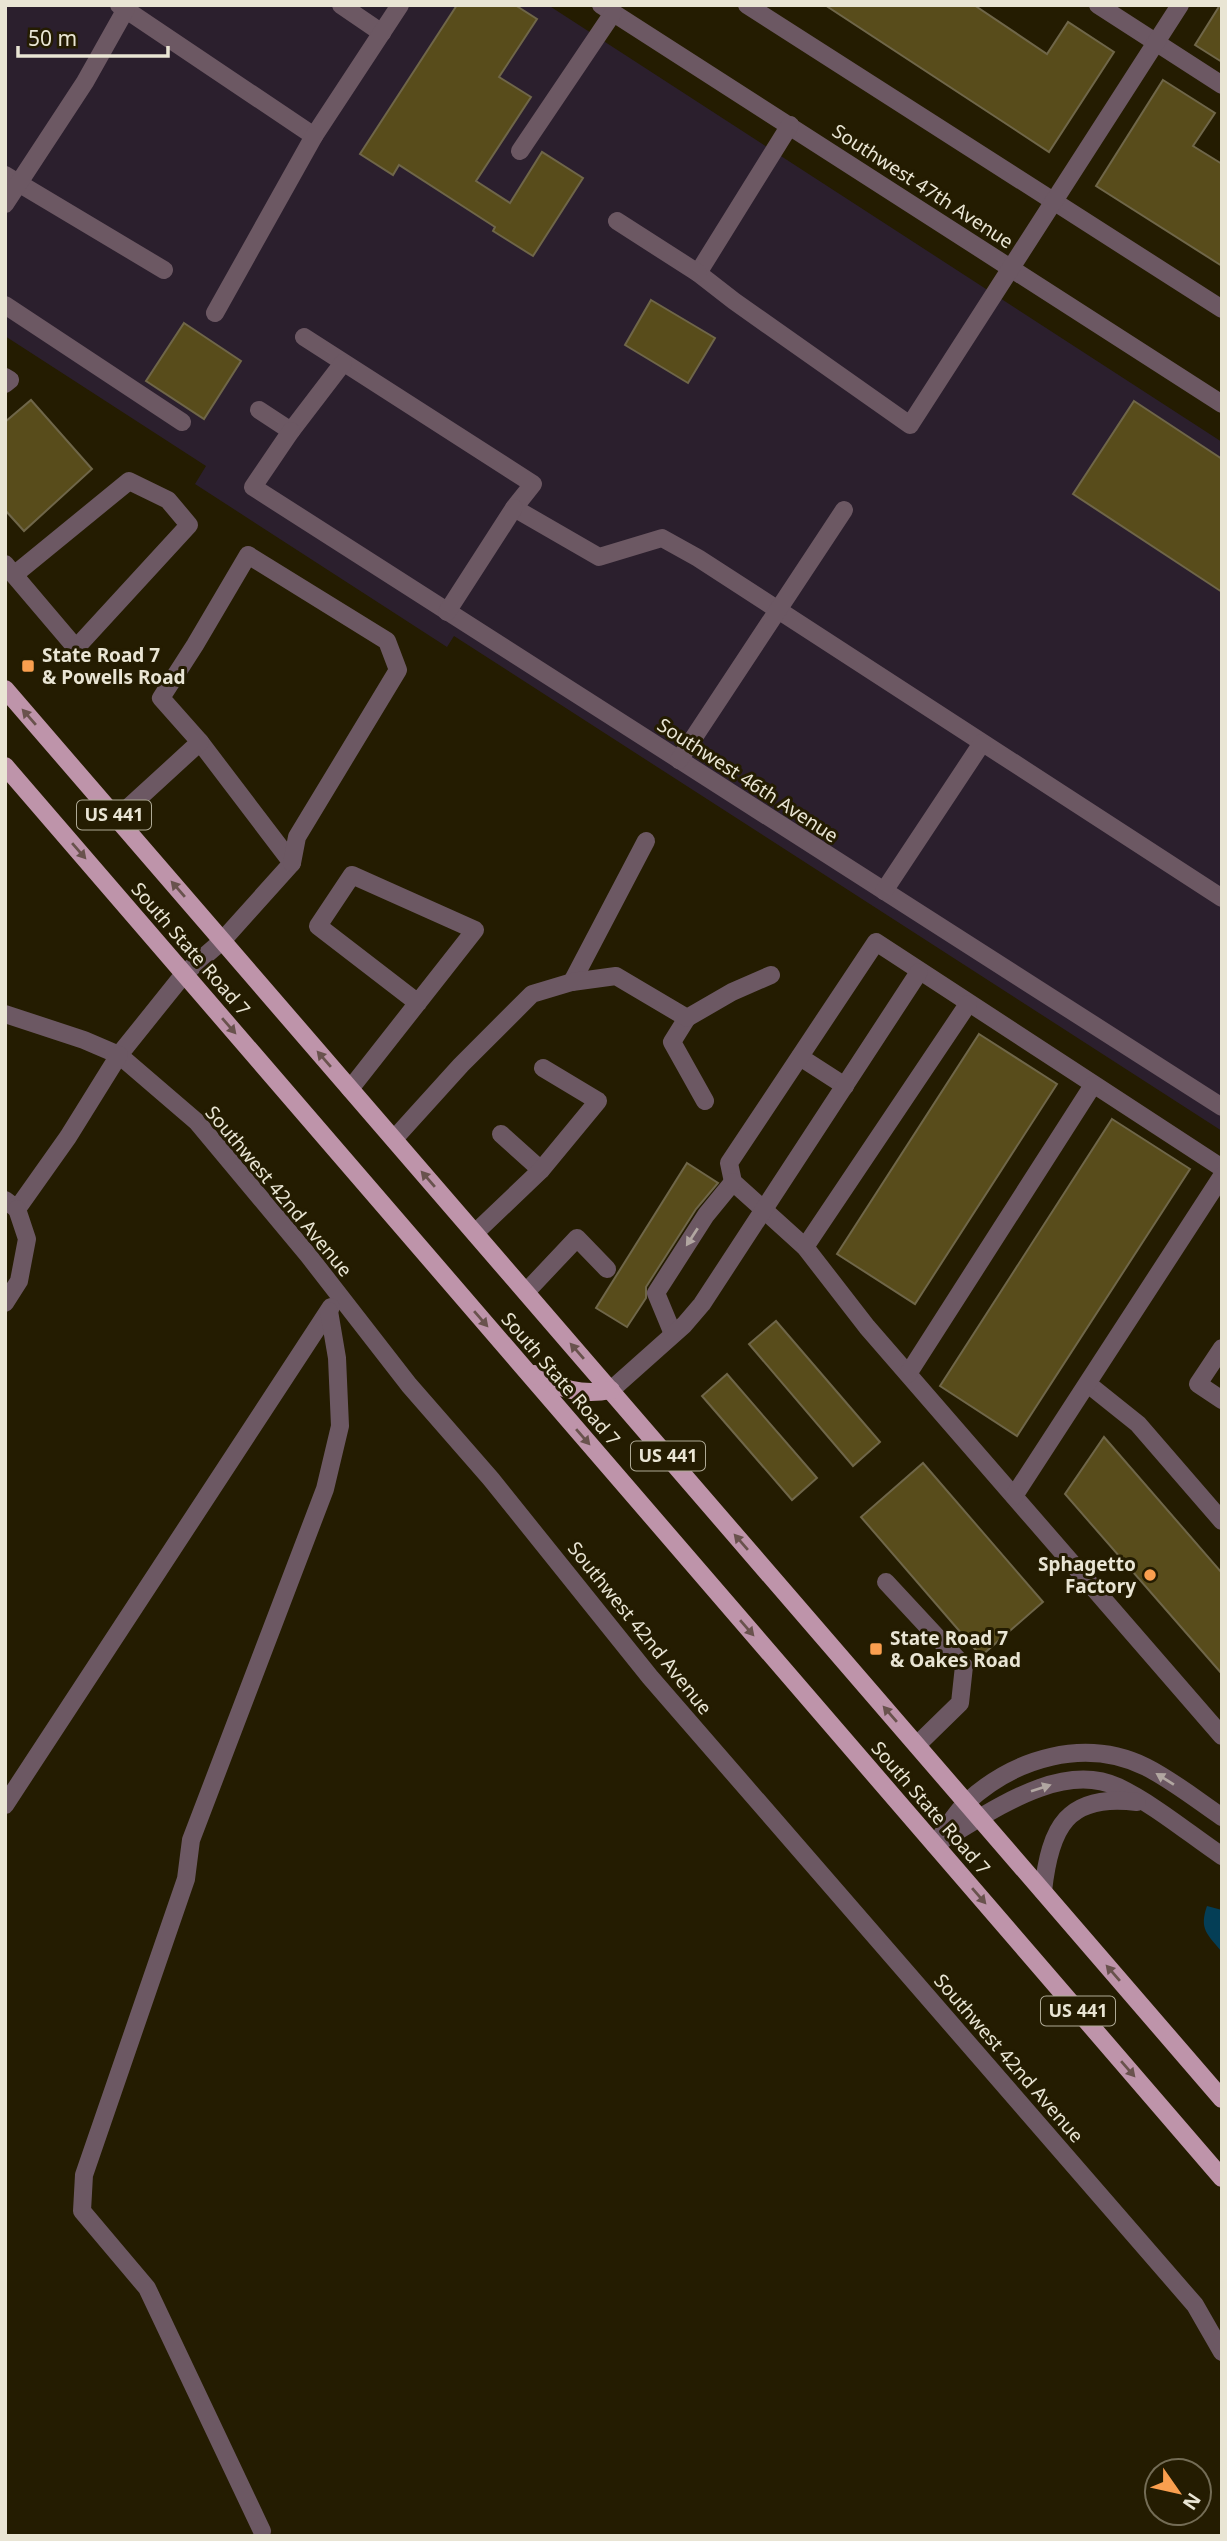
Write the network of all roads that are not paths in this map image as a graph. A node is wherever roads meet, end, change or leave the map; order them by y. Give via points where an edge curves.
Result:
1 (341, 5) edge
2 (400, 5) edge
3 (747, 5) edge
4 (1098, 5) edge
5 (1180, 5) edge
6 (122, 7) edge
7 (607, 9) edge
8 (382, 33) junction
9 (1156, 43) junction
10 (1222, 86) edge
11 (790, 125) junction
12 (314, 136) junction
13 (520, 151) dead end
14 (12, 179) edge
15 (1054, 202) junction
16 (5, 204) edge
17 (617, 221) dead end
18 (1012, 268) junction
19 (164, 270) dead end
20 (698, 273) junction
21 (5, 305) edge
22 (1222, 309) edge
23 (215, 313) dead end
24 (304, 337) dead end
25 (343, 363) junction
26 (5, 377) edge
27 (5, 383) edge
28 (1222, 404) edge
29 (259, 410) dead end
30 (181, 422) dead end
31 (291, 432) junction
32 (514, 508) junction
33 (844, 510) dead end
34 (10, 569) edge
35 (778, 610) junction
36 (447, 612) junction
37 (5, 689) edge
38 (200, 742) junction
39 (982, 743) junction
40 (679, 760) junction
41 (5, 766) edge
42 (117, 818) junction
43 (646, 841) dead end
44 (292, 863) junction
45 (884, 891) junction
46 (1222, 898) edge
47 (222, 941) junction
48 (919, 972) junction
49 (184, 974) junction
50 (771, 975) dead end
51 (572, 982) junction
52 (418, 1003) junction
53 (968, 1004) junction
54 (5, 1014) edge
55 (687, 1018) junction
56 (119, 1055) junction
57 (800, 1057) junction
58 (543, 1068) dead end
59 (1093, 1085) junction
60 (845, 1086) junction
61 (350, 1089) junction
62 (705, 1101) dead end
63 (1222, 1107) edge
64 (501, 1134) dead end
65 (394, 1139) junction
66 (1222, 1168) edge
67 (541, 1170) junction
68 (1222, 1176) edge
69 (733, 1182) junction
70 (11, 1205) edge
71 (764, 1210) junction
72 (475, 1233) junction
73 (805, 1247) junction
74 (607, 1269) dead end
75 (526, 1292) junction
76 (339, 1295) junction
77 (5, 1303) edge
78 (328, 1311) junction
79 (673, 1334) junction
80 (1222, 1348) edge
81 (522, 1367) junction
82 (908, 1374) junction
83 (1087, 1384) junction
84 (611, 1391) junction
85 (1222, 1400) edge
86 (1014, 1496) junction
87 (1222, 1521) edge
88 (887, 1582) dead end
89 (1222, 1736) edge
90 (917, 1745) junction
91 (966, 1803) junction
92 (1144, 1803) junction
93 (5, 1805) edge
94 (1222, 1817) edge
95 (980, 1818) junction
96 (935, 1845) junction
97 (1222, 1856) edge
98 (1043, 1891) junction
99 (1222, 2099) edge
100 (1222, 2178) edge
101 (1222, 2351) edge
102 (262, 2531) dead end

1 - 8 street
2 - 8 street
3 - 15 street
4 - 9 street
5 - 9 street
6 - 12 street
6 - 14 street via 85,82
7 - 11 street, Southwest 47th Avenue
7 - 13 street
8 - 12 street
9 - 10 street
9 - 15 street
11 - 18 street, Southwest 47th Avenue
11 - 20 street
12 - 23 street
14 - 16 street
14 - 19 street
15 - 18 street
15 - 22 street
17 - 20 street
18 - 20 street via 910,425
18 - 28 street, Southwest 47th Avenue
21 - 30 street
24 - 25 street
25 - 31 street
25 - 32 street via 533,484
26 - 27 street via 9,380
29 - 31 street
31 - 36 street, Southwest 46th Avenue via 253,487
32 - 35 street via 600,557 662,538
32 - 36 street
33 - 35 street
34 - 34 street via 76,648 188,525 168,500 129,481
35 - 39 street
35 - 40 street
36 - 40 street, Southwest 46th Avenue
42 -> 37 main road, South State Road 7 / US 441
38 - 42 street
38 - 44 street
38 - 44 street via 161,698 248,555 387,641 398,670 297,836
39 - 45 street
39 - 46 street
40 - 45 street, Southwest 46th Avenue
41 -> 49 main road, South State Road 7 / US 441
47 -> 42 main road, South State Road 7 / US 441
43 - 51 street
44 - 47 street
45 - 63 street, Southwest 46th Avenue
47 - 49 street
61 -> 47 main road, South State Road 7 / US 441
48 - 53 street
48 - 57 street via 876,942
48 - 60 street
49 - 56 street
49 -> 81 main road, South State Road 7 / US 441
50 - 55 street
51 - 55 street via 616,976
51 - 65 street via 532,994
52 - 52 street via 475,930 352,875 318,926
52 - 61 street
53 - 59 street
53 - 73 street
54 - 56 street, Southwest 42nd Avenue
55 - 62 street via 672,1042
56 - 70 street via 68,1136
56 - 76 street, Southwest 42nd Avenue via 197,1122
57 - 60 street
57 - 69 street via 729,1163
58 - 67 street via 598,1101
59 - 66 street
59 - 82 street
60 - 71 street
61 - 65 main road, South State Road 7 / US 441
64 - 67 street
72 -> 65 main road, South State Road 7 / US 441
67 - 72 street
68 - 83 street
69 - 71 street
69 -> 79 street via 656,1293
70 - 77 street via 27,1239 19,1282
71 - 73 street
71 - 79 street via 702,1304
72 - 75 main road, South State Road 7 / US 441
73 - 82 street
74 - 75 street via 577,1238
84 -> 75 main road, South State Road 7 / US 441
76 - 78 street
76 - 101 street, Southwest 42nd Avenue via 650,1678 1195,2305
78 - 93 street
78 - 102 street via 337,1358 340,1426 325,1489 191,1840 186,1879 84,2175 82,2211 147,2288
79 - 84 street
80 - 85 street via 1198,1384
81 - 84 main road via 573,1391
81 -> 96 main road, South State Road 7 / US 441
82 - 86 street
83 - 86 street
83 - 87 street via 1138,1424
90 -> 84 main road, South State Road 7 / US 441
86 - 89 street
88 - 90 street via 964,1666 960,1703
90 - 91 main road, South State Road 7 / US 441
94 -> 91 street via 1144,1766 1100,1753 1059,1754 1014,1769
91 - 95 main road, South State Road 7 / US 441
91 - 96 street
95 -> 92 street via 1019,1795 1075,1780 1117,1787
92 - 97 street
92 - 98 street via 1112,1799 1076,1810 1054,1839
95 - 96 street
95 - 98 main road, South State Road 7 / US 441
96 -> 100 main road, South State Road 7 / US 441
99 -> 98 main road, South State Road 7 / US 441

